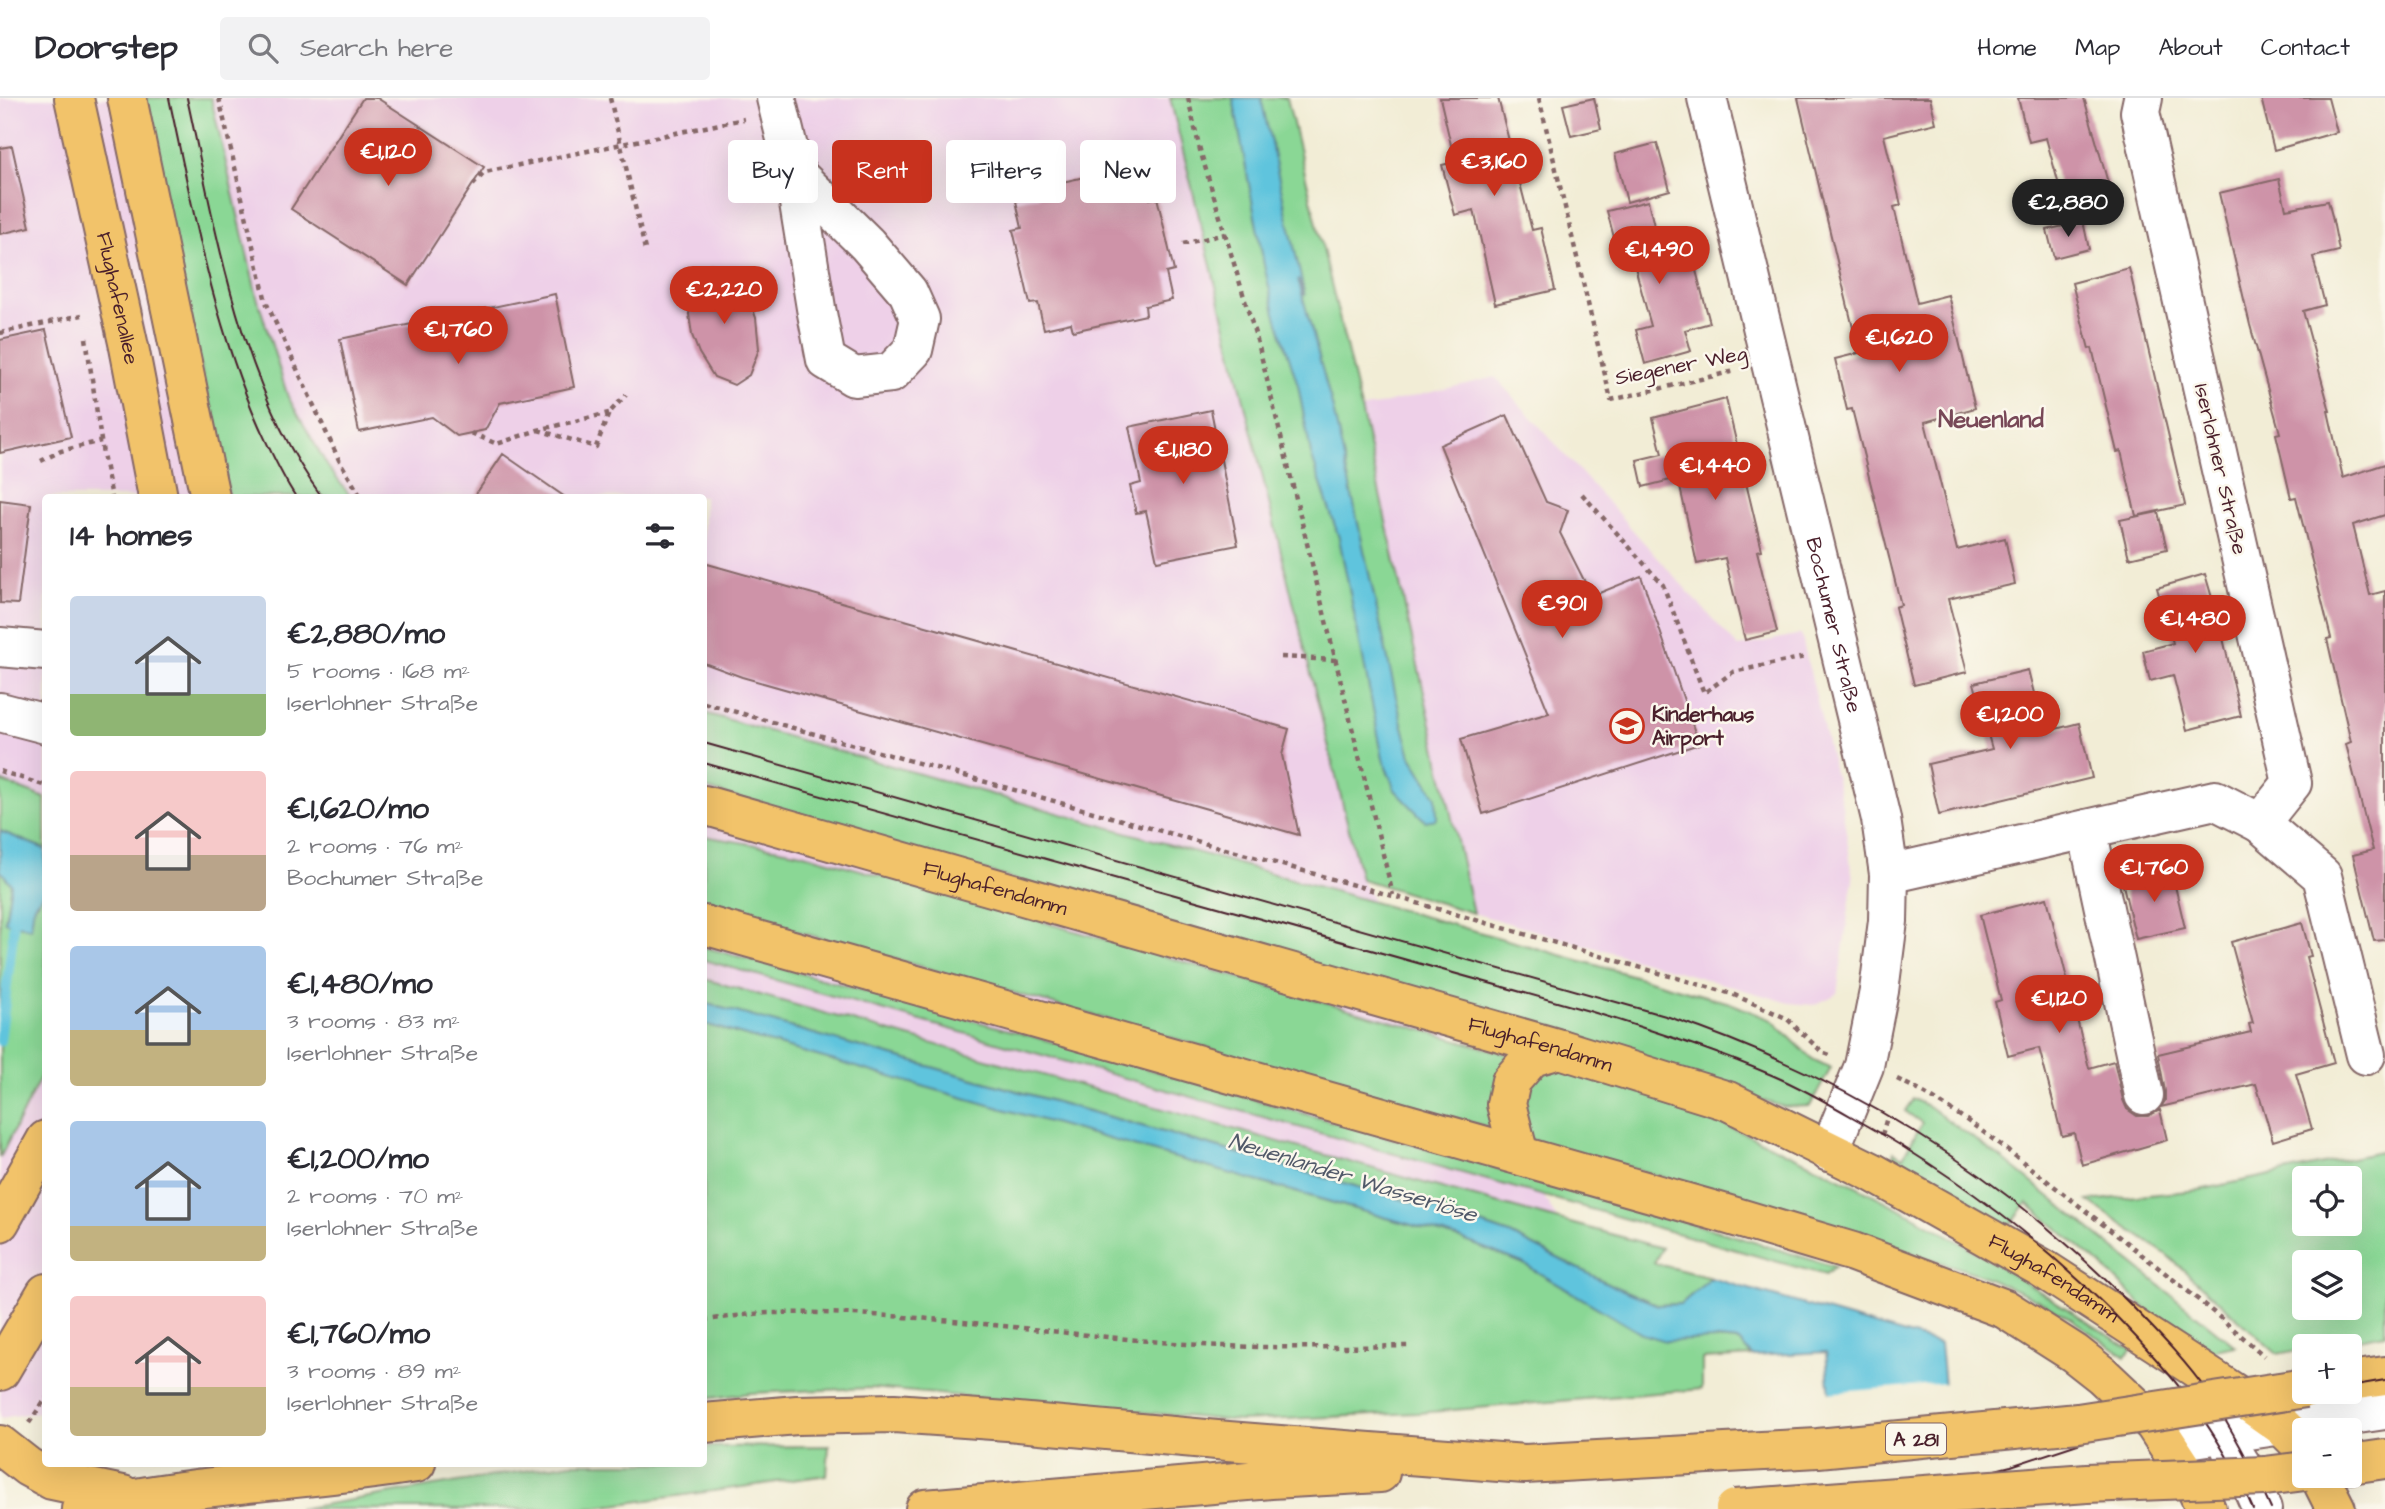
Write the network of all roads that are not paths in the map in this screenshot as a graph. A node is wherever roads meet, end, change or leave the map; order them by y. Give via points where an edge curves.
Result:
1 (74, 98) edge
2 (127, 98) edge
3 (1707, 98) edge
4 (2143, 98) edge
5 (778, 105) edge
6 (786, 140) edge
7 (794, 172) joint
8 (157, 494) edge
9 (209, 494) edge
10 (0, 647) edge
11 (42, 651) edge
12 (0, 712) edge
13 (42, 723) edge
14 (707, 806) edge
15 (2260, 823) junction
16 (2087, 829) junction
17 (1889, 874) junction
18 (707, 926) edge
19 (1559, 1049) junction
20 (2366, 1055) dead end
21 (2144, 1095) dead end
22 (42, 1147) edge
23 (1829, 1152) junction
24 (1519, 1155) junction
25 (0, 1222) edge
26 (42, 1300) edge
27 (0, 1371) edge
28 (2385, 1376) edge
29 (2362, 1379) edge
30 (2292, 1390) edge
31 (2385, 1410) edge
32 (2359, 1418) edge
33 (707, 1423) edge
34 (2223, 1435) junction
35 (2292, 1437) edge
36 (2292, 1438) edge
37 (2167, 1443) junction
38 (0, 1445) edge
39 (2385, 1459) edge
40 (2362, 1462) edge
41 (1525, 1464) junction
42 (393, 1467) edge
43 (2292, 1473) edge
44 (2326, 1488) edge
45 (132, 1497) junction
46 (80, 1509) edge
47 (925, 1509) edge
48 (1735, 1509) edge
49 (2206, 1509) edge
50 (2262, 1509) edge
51 (2336, 1509) edge

1 - 8 main road, Flughafenallee
2 - 9 main road
3 - 17 street, Bochumer Straße via 1881,819
4 - 15 street, Iserlohner Straße via 2140,112 2292,783
5 - 6 street
7 - 7 street via 826,360 854,377 891,373 913,350 920,319 908,292
10 - 11 street
12 - 13 street
14 - 19 main road, Flughafendamm
15 - 16 street via 2215,800
15 - 20 street via 2322,876
16 - 17 street
16 - 21 street
17 - 23 street, Bochumer Straße via 1879,991 1880,1072
18 - 24 main road
19 - 23 main road, Flughafendamm via 1728,1101
19 - 24 main road via 1532,1057 1511,1081 1506,1104
22 - 25 main road
23 - 35 main road, Flughafendamm via 2042,1268 2241,1397
24 - 37 main road via 1853,1252 2005,1309 2102,1375 2154,1424
26 - 27 main road
28 - 29 main road
30 - 41 main road, A 281, bridge via 2078,1423 1832,1447
31 - 32 street
33 - 41 main road via 894,1413
34 - 36 street
34 - 37 street
34 - 50 street
37 - 49 main road
38 - 45 main road via 52,1480
39 - 40 main road
41 - 47 main road, A 281 via 1271,1479
42 - 45 main road
43 - 48 main road, bridge
44 - 51 main road
45 - 46 main road

